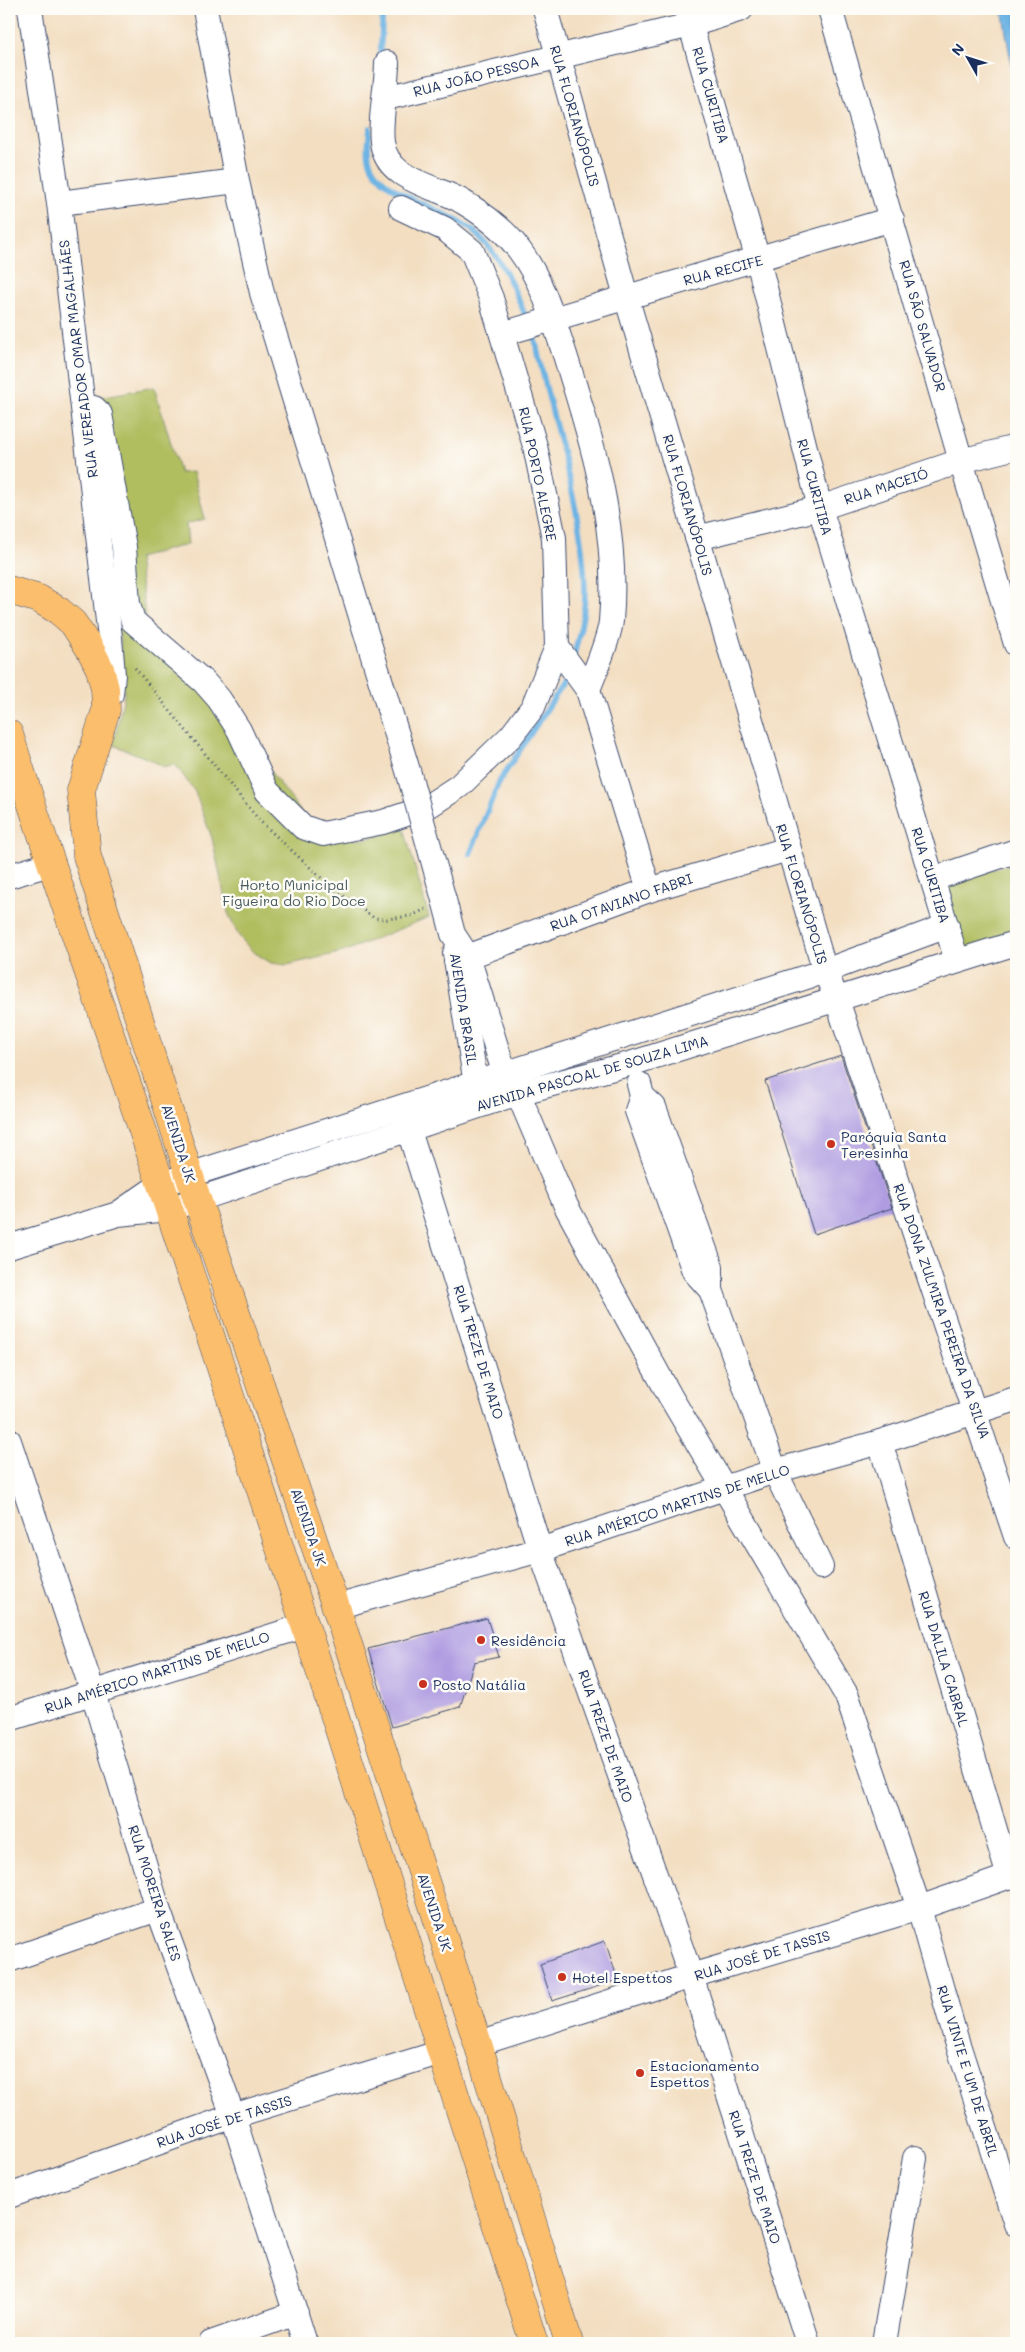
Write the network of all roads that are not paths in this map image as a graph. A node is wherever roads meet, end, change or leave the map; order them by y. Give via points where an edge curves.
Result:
1 (30, 9) edge
2 (205, 9) edge
3 (545, 9) edge
4 (741, 9) edge
5 (830, 9) edge
6 (689, 17) edge
7 (558, 55) junction
8 (387, 63) dead end
9 (386, 96) junction
10 (238, 181) junction
11 (59, 203) junction
12 (401, 208) dead end
13 (892, 219) junction
14 (758, 260) junction
15 (626, 296) junction
16 (553, 318) junction
17 (502, 334) junction
18 (83, 406) junction
19 (1016, 447) edge
20 (961, 461) junction
21 (820, 508) junction
22 (697, 538) junction
23 (9, 590) edge
24 (1016, 644) edge
25 (557, 647) junction
26 (588, 690) junction
27 (106, 710) junction
28 (9, 734) edge
29 (788, 849) junction
30 (1016, 851) edge
31 (50, 864) junction
32 (9, 876) edge
33 (933, 879) junction
34 (649, 890) junction
35 (947, 926) junction
36 (1016, 943) edge
37 (462, 959) junction
38 (957, 961) junction
39 (825, 970) junction
40 (837, 1000) junction
41 (624, 1035) junction
42 (633, 1063) junction
43 (476, 1084) junction
44 (511, 1084) junction
45 (406, 1118) junction
46 (193, 1187) junction
47 (165, 1196) junction
48 (9, 1247) edge
49 (1016, 1399) edge
50 (976, 1410) junction
51 (9, 1441) edge
52 (880, 1442) junction
53 (775, 1471) junction
54 (726, 1488) junction
55 (1016, 1537) edge
56 (540, 1550) junction
57 (821, 1567) dead end
58 (336, 1607) junction
59 (304, 1626) junction
60 (93, 1693) junction
61 (9, 1719) edge
62 (1013, 1875) edge
63 (918, 1908) junction
64 (158, 1909) junction
65 (9, 1960) edge
66 (691, 1976) junction
67 (478, 2044) junction
68 (442, 2052) junction
69 (233, 2116) junction
70 (915, 2158) dead end
71 (11, 2189) edge
72 (1016, 2224) edge
73 (296, 2313) junction
74 (211, 2343) edge
75 (305, 2343) edge
76 (534, 2343) edge
77 (569, 2343) edge
78 (808, 2343) edge
79 (884, 2343) edge

1 - 11 street, RUA VEREADOR OMAR MAGALHÃES
2 - 10 street
3 - 7 street, RUA FLORIANÓPOLIS
4 - 6 street, RUA JOÃO PESSOA
5 - 13 street, RUA SÃO SALVADOR
6 - 7 street, RUA JOÃO PESSOA
6 - 14 street, RUA CURITIBA
7 - 9 street, RUA JOÃO PESSOA
7 - 15 street, RUA FLORIANÓPOLIS
8 - 9 street
9 - 16 street via 382,142 390,164 409,178 461,201 499,227 520,251 540,283
10 - 11 street
10 - 37 street, bridge via 262,293
11 - 18 street, RUA VEREADOR OMAR MAGALHÃES
12 - 17 street, RUA PORTO ALEGRE via 445,229 472,251
13 - 14 street, RUA RECIFE
13 - 20 street, RUA SÃO SALVADOR
14 - 15 street, RUA RECIFE
14 - 21 street, RUA CURITIBA
15 - 16 street, RUA RECIFE
15 - 22 street, RUA FLORIANÓPOLIS
16 - 17 street, RUA RECIFE
16 - 26 street via 589,435 608,514 613,577 611,624
17 - 25 street, RUA PORTO ALEGRE via 535,446 554,538
18 - 25 street via 94,408 100,414 124,547 128,604 133,621 204,682 219,699 239,730 267,790 303,827 323,834 383,822 427,807 459,786 511,736 533,707
18 - 27 street, RUA VEREADOR OMAR MAGALHÃES via 113,675
19 - 20 street, RUA MACEIÓ
20 - 21 street, RUA MACEIÓ
20 - 24 street, RUA SÃO SALVADOR
21 - 22 street, RUA MACEIÓ
21 - 33 street, RUA CURITIBA
22 - 29 street, RUA FLORIANÓPOLIS
23 - 27 main road via 39,599 73,623 100,669
25 - 26 street
26 - 34 street
27 - 46 main road, AVENIDA JK via 81,790 87,856
28 - 31 main road
29 - 34 street, RUA OTAVIANO FABRI
29 - 39 street, RUA FLORIANÓPOLIS
30 - 33 street
31 - 32 street
31 - 47 main road
33 - 35 street, RUA CURITIBA
34 - 37 street, RUA OTAVIANO FABRI
35 - 38 street, RUA CURITIBA
35 - 39 street, AVENIDA PASCOAL DE SOUZA LIMA
36 - 38 street, AVENIDA PASCOAL DE SOUZA LIMA
37 - 43 street, AVENIDA BRASIL
37 - 44 street, RUA VINTE E UM DE ABRIL
38 - 40 street, AVENIDA PASCOAL DE SOUZA LIMA
39 - 40 street, RUA FLORIANÓPOLIS
39 - 41 street, AVENIDA PASCOAL DE SOUZA LIMA
40 - 42 street, AVENIDA PASCOAL DE SOUZA LIMA
40 - 50 street, RUA DONA ZULMIRA PEREIRA DA SILVA
41 - 42 street
41 - 44 street, AVENIDA PASCOAL DE SOUZA LIMA
42 - 44 street, AVENIDA PASCOAL DE SOUZA LIMA
42 - 53 street via 642,1096 637,1111 694,1271 711,1290
43 - 44 street, AVENIDA PASCOAL DE SOUZA LIMA
43 - 45 street, AVENIDA PASCOAL DE SOUZA LIMA
44 - 45 street, AVENIDA PASCOAL DE SOUZA LIMA
44 - 54 street, RUA VINTE E UM DE ABRIL via 566,1206 670,1396
45 - 46 street, AVENIDA PASCOAL DE SOUZA LIMA
45 - 56 street, RUA TREZE DE MAIO
46 - 47 street, AVENIDA PASCOAL DE SOUZA LIMA
46 - 58 main road, AVENIDA JK
47 - 48 street, AVENIDA PASCOAL DE SOUZA LIMA via 118,1214
47 - 59 main road
49 - 50 street, RUA AMÉRICO MARTINS DE MELLO
50 - 52 street, RUA AMÉRICO MARTINS DE MELLO
50 - 55 street, RUA DONA ZULMIRA PEREIRA DA SILVA
51 - 60 street, RUA MOREIRA SALES
52 - 53 street, RUA AMÉRICO MARTINS DE MELLO
52 - 62 street, RUA DALILA CABRAL
53 - 54 street, RUA AMÉRICO MARTINS DE MELLO
53 - 57 street
54 - 56 street, RUA AMÉRICO MARTINS DE MELLO
54 - 63 street, RUA VINTE E UM DE ABRIL via 847,1696
56 - 58 street, RUA AMÉRICO MARTINS DE MELLO
56 - 66 street, RUA TREZE DE MAIO
58 - 67 main road, AVENIDA JK
59 - 60 street, RUA AMÉRICO MARTINS DE MELLO
59 - 68 main road
60 - 61 street, RUA AMÉRICO MARTINS DE MELLO
60 - 64 street, RUA MOREIRA SALES
62 - 63 street, RUA JOSÉ DE TASSIS
63 - 66 street, RUA JOSÉ DE TASSIS
63 - 72 street, RUA VINTE E UM DE ABRIL
64 - 65 street
64 - 69 street, RUA MOREIRA SALES
66 - 67 street, RUA JOSÉ DE TASSIS
66 - 78 street, RUA TREZE DE MAIO
67 - 77 main road, AVENIDA JK
68 - 69 street, RUA JOSÉ DE TASSIS
68 - 76 main road
69 - 71 street, RUA JOSÉ DE TASSIS
69 - 73 street, RUA MOREIRA SALES
70 - 79 street
73 - 74 street
73 - 75 street, RUA MOREIRA SALES

